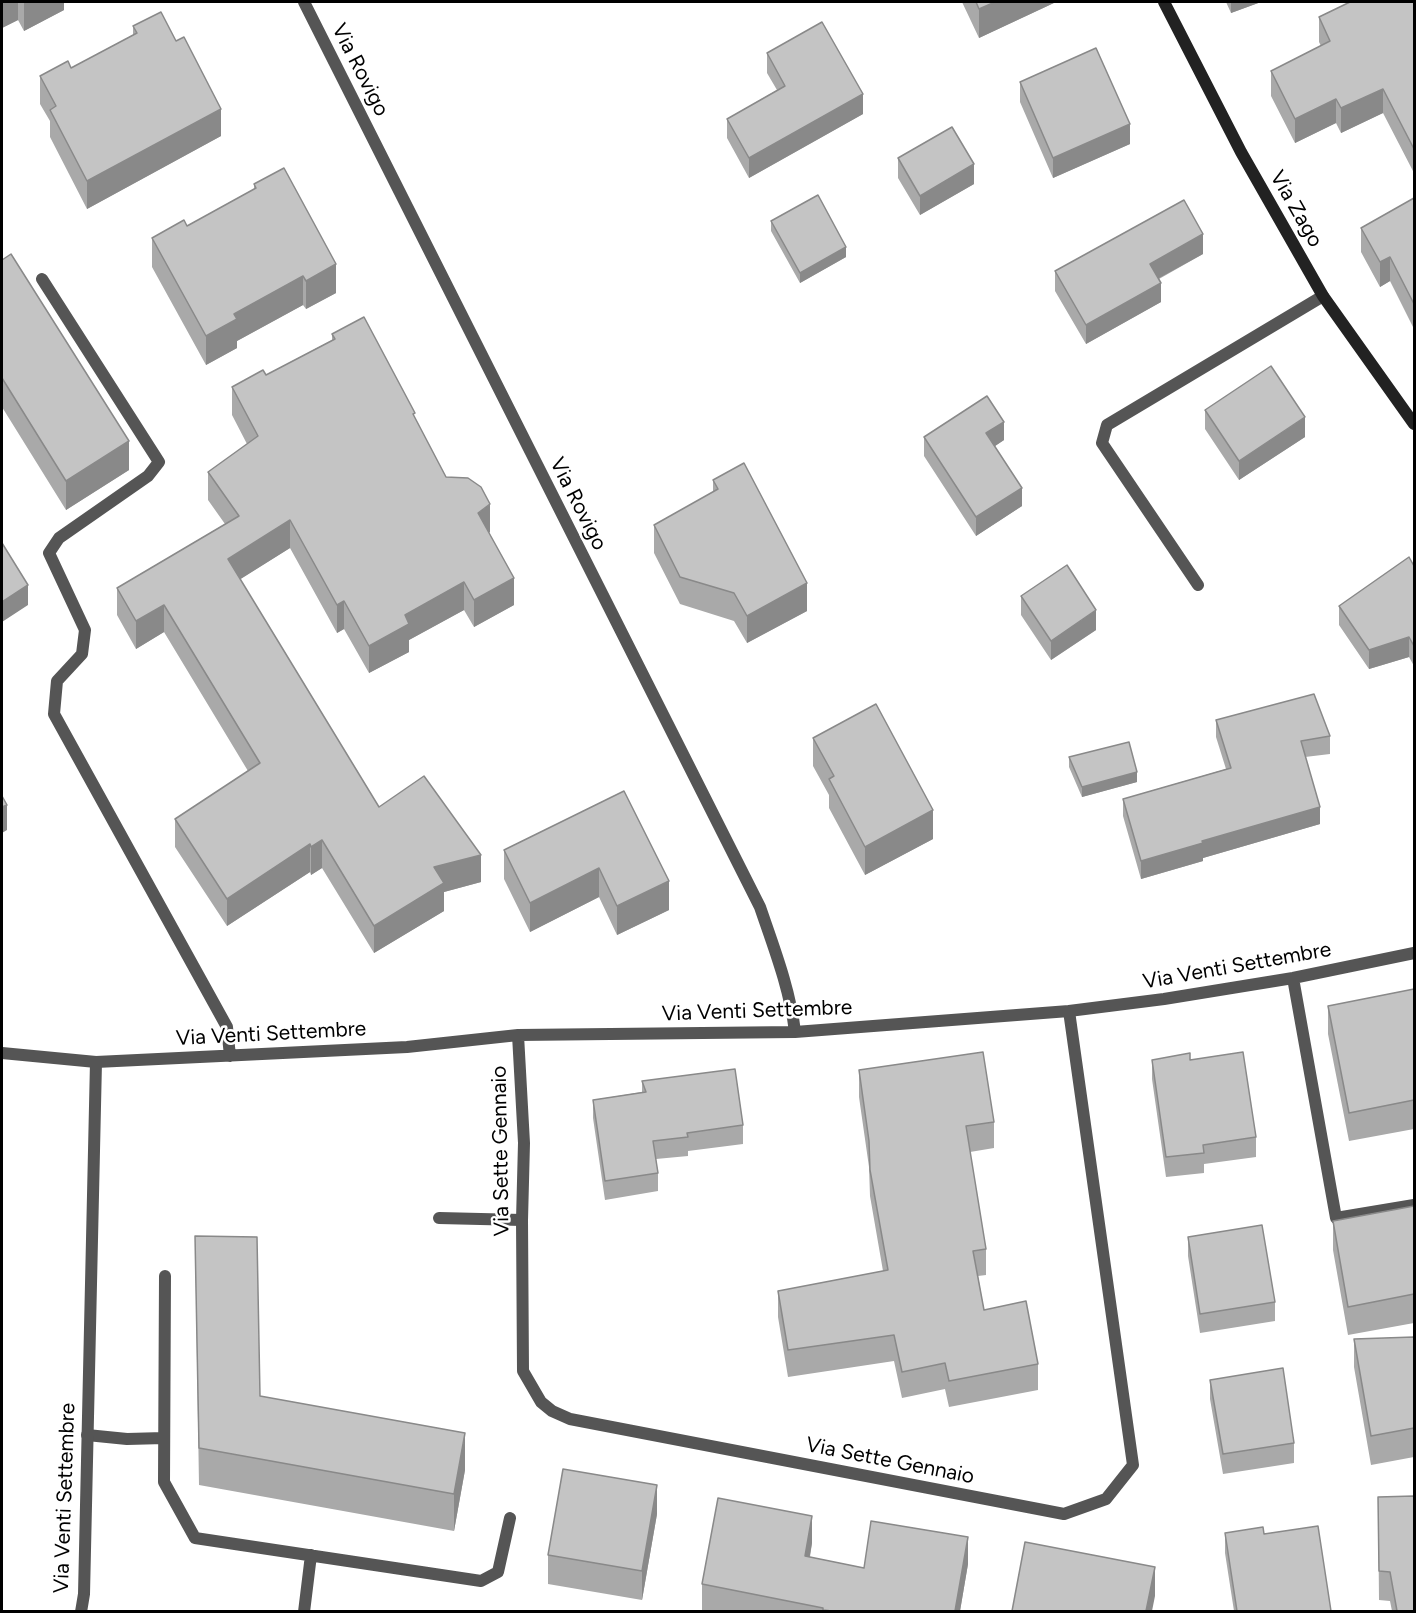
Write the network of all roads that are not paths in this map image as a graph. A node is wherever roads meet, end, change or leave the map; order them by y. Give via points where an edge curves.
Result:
1 (304, 2) edge
2 (1164, 2) edge
3 (42, 279) dead end
4 (1323, 296) junction
5 (1414, 424) edge
6 (1198, 585) dead end
7 (1414, 953) edge
8 (1293, 978) junction
9 (1069, 1011) junction
10 (795, 1032) junction
11 (518, 1035) junction
12 (2, 1053) edge
13 (230, 1056) junction
14 (96, 1062) junction
15 (1414, 1204) edge
16 (439, 1218) dead end
17 (522, 1220) junction
18 (165, 1276) dead end
19 (87, 1435) junction
20 (164, 1438) junction
21 (510, 1518) dead end
22 (311, 1555) junction
23 (81, 1611) edge
24 (303, 1611) edge

1 - 10 street, Via Rovigo via 760,907 783,974
2 - 4 street, Via Zago via 1240,152
3 - 13 street via 159,462 148,476 59,538 48,553 85,630 82,654 57,681 54,714 227,1027
4 - 5 street, Via Zago
4 - 6 street via 1107,425 1102,443
7 - 8 street, Via Venti Settembre
8 - 9 street, Via Venti Settembre
8 - 15 street via 1336,1218
9 - 10 street, Via Venti Settembre
9 - 17 street, Via Sette Gennaio via 1133,1465 1106,1499 1064,1514 570,1419 552,1411 541,1402 523,1371
10 - 11 street, Via Venti Settembre
11 - 13 street, Via Venti Settembre via 407,1047
11 - 17 street, Via Sette Gennaio via 524,1143
12 - 14 street, Via Venti Settembre
13 - 14 street, Via Venti Settembre
14 - 19 street, Via Venti Settembre
16 - 17 street
18 - 20 street
19 - 20 street
19 - 23 street, Via Venti Settembre
20 - 22 street via 164,1482 195,1538
21 - 22 street via 498,1572 481,1581
22 - 24 street

